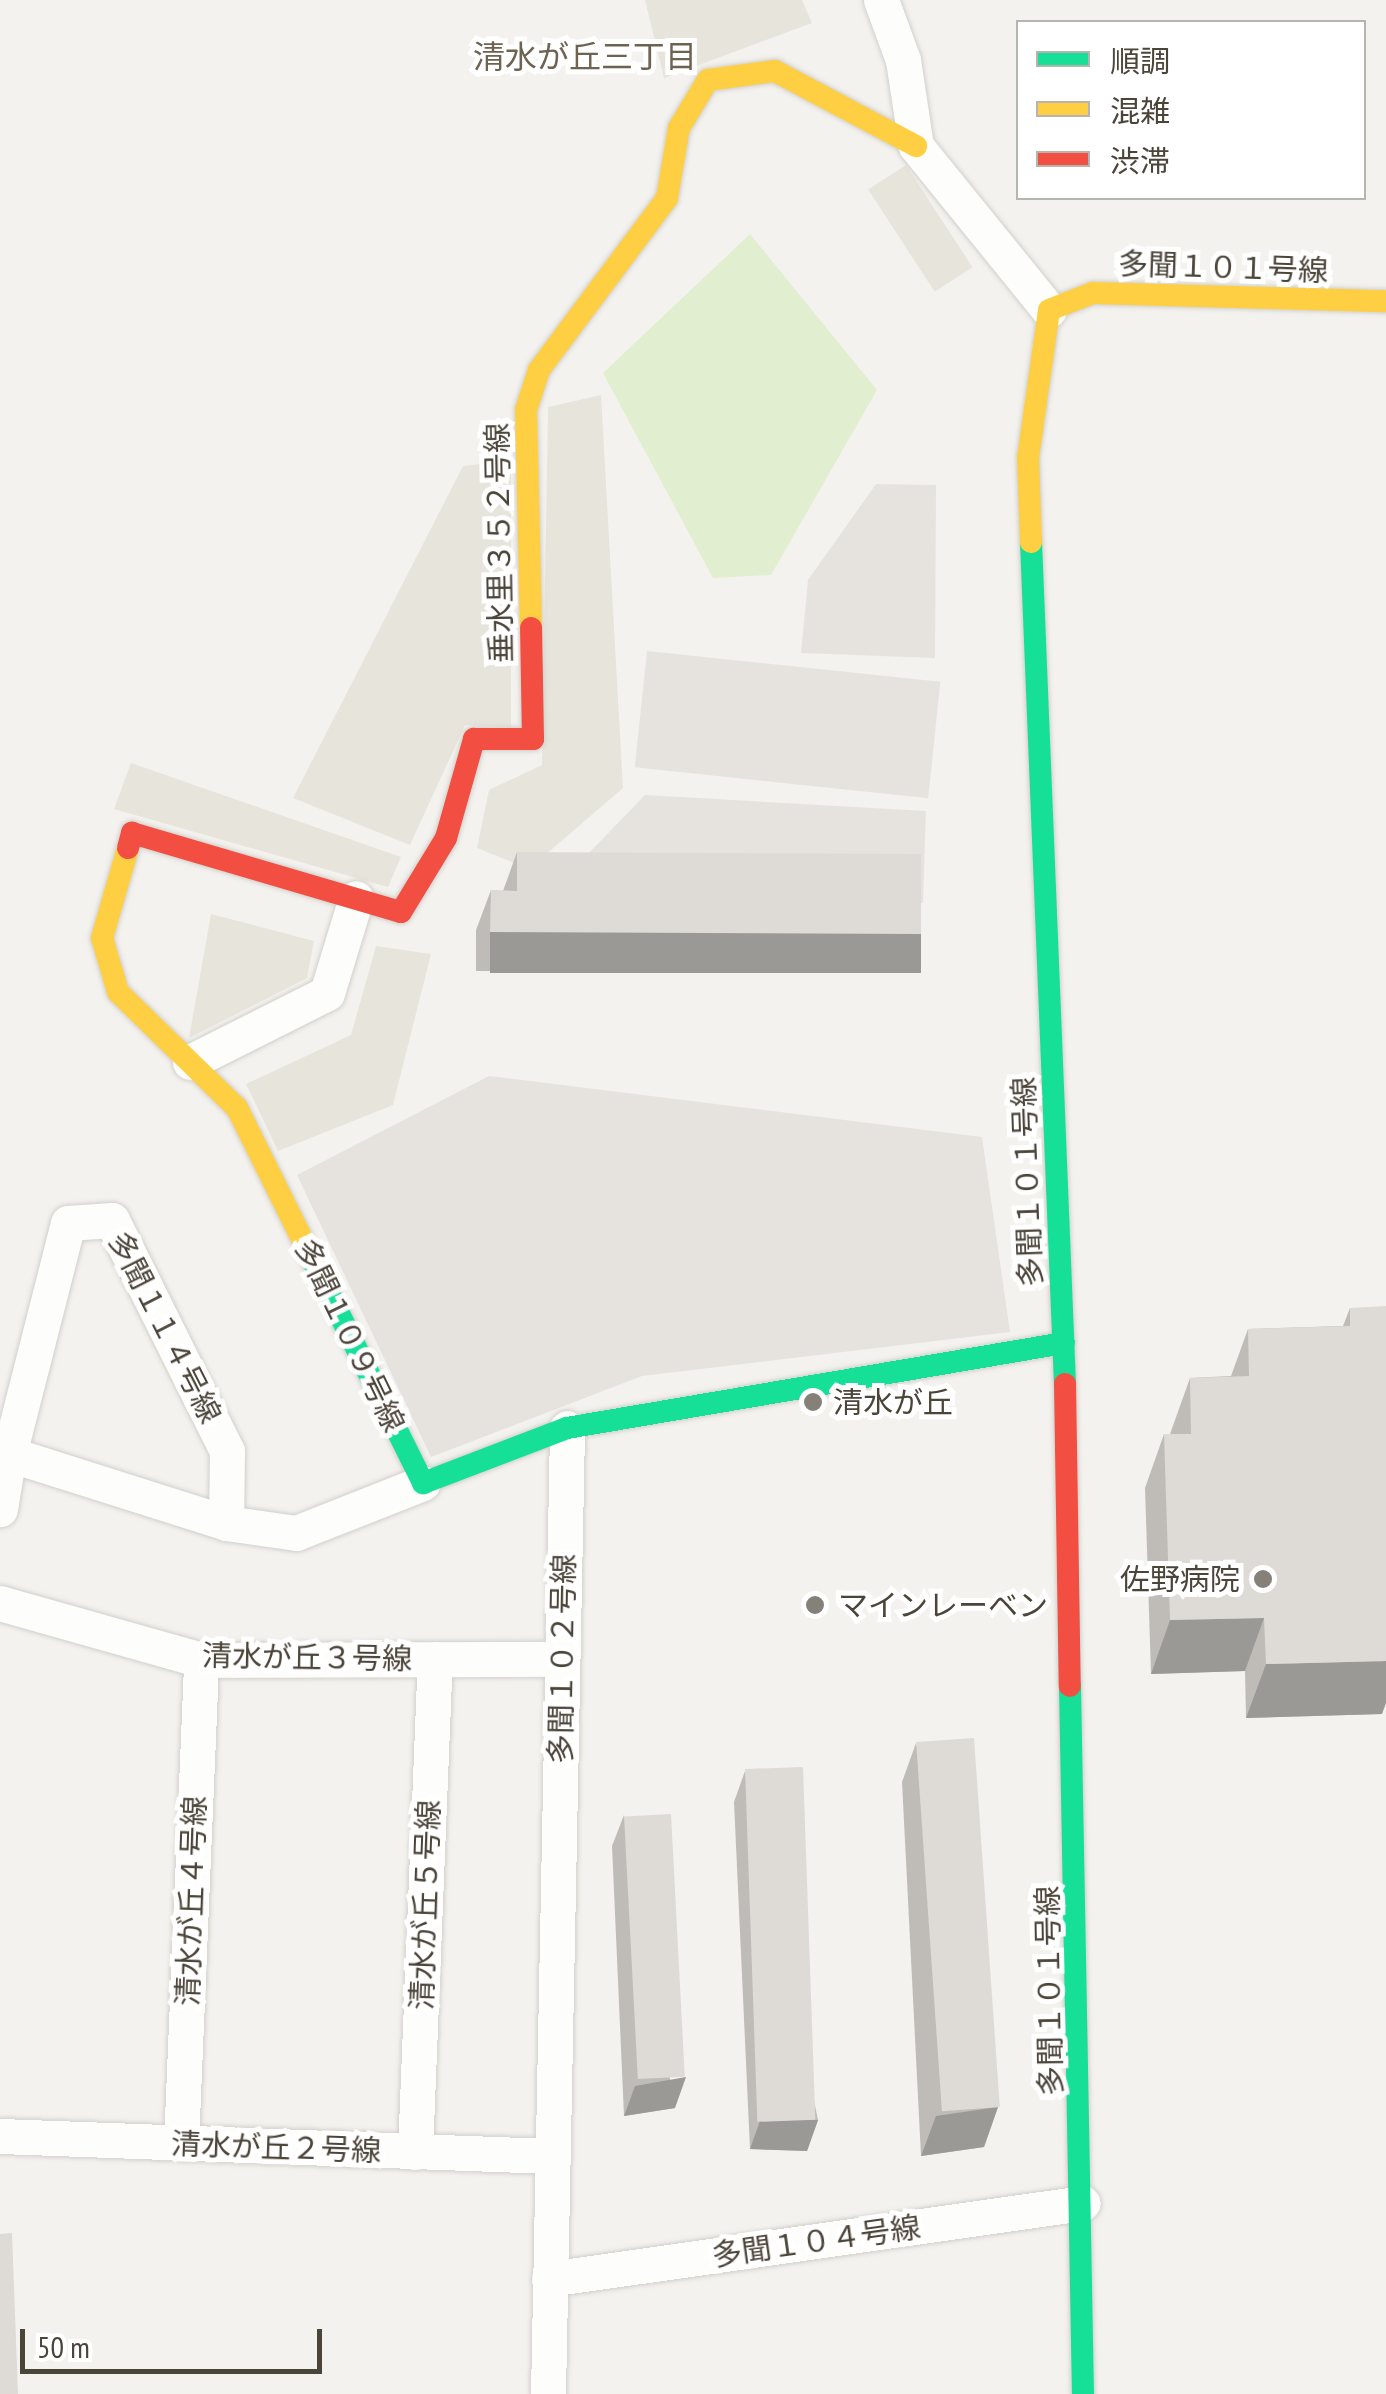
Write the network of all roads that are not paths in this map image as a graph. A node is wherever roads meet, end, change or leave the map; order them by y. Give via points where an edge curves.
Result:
1 (881, 0) edge
2 (916, 146) junction
3 (1386, 301) edge
4 (1049, 310) junction
5 (356, 898) junction
6 (402, 912) joint
7 (190, 1062) junction
8 (1064, 1343) junction
9 (566, 1428) junction
10 (4, 1453) edge
11 (423, 1483) junction
12 (0, 1509) edge
13 (226, 1523) junction
14 (0, 1603) edge
15 (562, 1658) junction
16 (435, 1659) junction
17 (201, 1660) junction
18 (0, 2136) edge
19 (181, 2143) junction
20 (415, 2152) junction
21 (552, 2156) junction
22 (1084, 2203) junction
23 (550, 2279) junction
24 (548, 2394) edge
25 (1083, 2394) edge

1 - 2 street via 903,60
2 - 4 street
2 - 6 street, 垂水里３５２号線 via 775,71 708,80 679,128 667,198 539,370 526,410 532,739 474,739 446,838
3 - 4 street, 多聞１０１号線 via 1093,293
4 - 8 street, 多聞１０１号線 via 1028,458
5 - 6 street, 多聞１０９号線
5 - 7 street via 328,994
5 - 7 street, 多聞１０９号線 via 132,833 102,938 118,992
7 - 11 street, 多聞１０９号線 via 237,1108
8 - 9 street
8 - 22 street, 多聞１０１号線
9 - 11 street
9 - 15 street, 多聞１０２号線
10 - 12 street
10 - 13 street
10 - 13 street, 多聞１１４号線 via 68,1223 112,1220 227,1451
11 - 13 street via 296,1533
14 - 17 street, 清水が丘３号線
15 - 16 street, 清水が丘３号線
15 - 21 street, 多聞１０２号線
16 - 17 street, 清水が丘３号線
16 - 20 street, 清水が丘５号線
17 - 19 street, 清水が丘４号線
18 - 19 street, 清水が丘２号線
19 - 20 street, 清水が丘２号線
20 - 21 street, 清水が丘２号線
21 - 23 street, 多聞１０２号線
22 - 23 street, 多聞１０４号線
22 - 25 street, 多聞１０１号線
23 - 24 street, 多聞１０２号線

